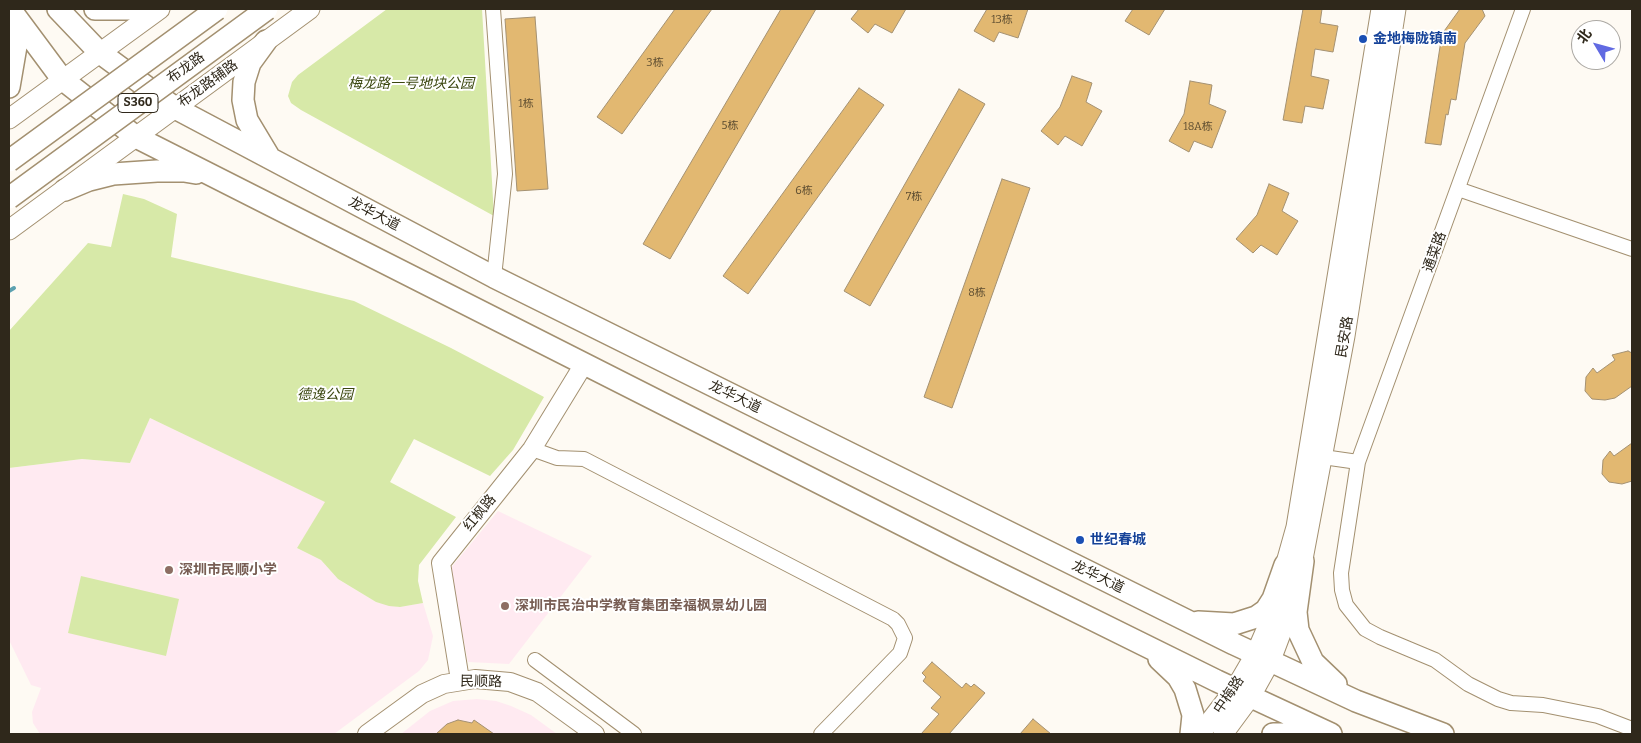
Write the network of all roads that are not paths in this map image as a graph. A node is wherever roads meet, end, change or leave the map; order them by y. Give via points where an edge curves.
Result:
1 (58, 9) edge
2 (95, 9) edge
3 (138, 9) edge
4 (160, 9) edge
5 (217, 9) edge
6 (267, 9) edge
7 (310, 9) edge
8 (493, 9) edge
9 (1380, 9) edge
10 (1396, 9) edge
11 (1523, 9) edge
12 (14, 16) edge
13 (266, 41) junction
14 (99, 52) junction
15 (62, 79) junction
16 (9, 87) edge
17 (175, 108) junction
18 (9, 119) edge
19 (136, 137) junction
20 (272, 159) junction
21 (9, 161) edge
22 (215, 178) junction
23 (1458, 189) junction
24 (64, 190) junction
25 (9, 198) edge
26 (9, 230) edge
27 (1632, 249) edge
28 (494, 277) junction
29 (584, 364) junction
30 (532, 449) junction
31 (1323, 457) junction
32 (1358, 462) junction
33 (1294, 563) junction
34 (1178, 617) junction
35 (1142, 644) junction
36 (1263, 657) junction
37 (535, 660) dead end
38 (460, 680) junction
39 (1243, 693) junction
40 (1356, 700) junction
41 (1632, 729) edge
42 (367, 734) edge
43 (595, 734) edge
44 (634, 734) edge
45 (821, 734) edge
46 (1191, 734) edge
47 (1200, 734) edge
48 (1223, 734) edge
49 (1273, 734) edge
50 (1315, 734) edge
51 (1331, 734) edge
52 (1443, 734) edge

1 - 14 main road, 龙华大道
2 - 3 main road
4 - 14 main road
5 - 21 main road, S360, bridge
6 - 25 main road, 布龙路 / S360, bridge
7 - 13 main road, 布龙路辅路
8 - 28 street via 505,174
9 - 33 main road, 民安路 via 1296,527
10 - 31 main road, 民安路
11 - 23 street, 通菜路
12 - 15 main road
12 - 16 main road
13 - 17 main road, 布龙路辅路
13 - 20 main road via 250,63 243,100 247,120
14 - 15 main road
14 - 17 main road, 龙华大道
15 - 18 main road
15 - 19 main road
17 - 19 main road, 布龙路辅路
17 - 20 main road, 龙华大道
19 - 22 main road
19 - 24 main road, 布龙路辅路
20 - 28 main road, 龙华大道
22 - 24 main road via 184,170 133,172 89,180
22 - 29 main road
23 - 27 street
23 - 32 street, 通菜路
24 - 26 main road, 布龙路辅路
28 - 34 main road, 龙华大道
29 - 30 street, 红枫路
29 - 35 main road
30 - 38 street, 红枫路 via 440,563
30 - 45 street via 557,458 584,459 893,619 905,638 900,653
31 - 32 street
31 - 33 main road, 民安路
32 - 41 street, 通菜路 via 1341,573 1346,606 1365,629 1436,660 1468,684 1498,699 1598,716
33 - 34 main road via 1266,610 1250,620 1220,624
33 - 36 main road, 民安路 via 1297,591
33 - 40 main road via 1298,630 1313,662
34 - 36 main road, 龙华大道
35 - 39 main road
35 - 46 main road via 1178,677 1185,689 1193,715
36 - 39 main road, 中梅路
36 - 40 main road, 龙华大道
37 - 44 street
38 - 42 street, 民顺路 via 422,694
38 - 43 street, 民顺路 via 510,682 525,687 537,692
39 - 47 main road, 中梅路
39 - 48 main road, 中梅路
39 - 51 main road
40 - 52 main road, 龙华大道
49 - 50 main road

